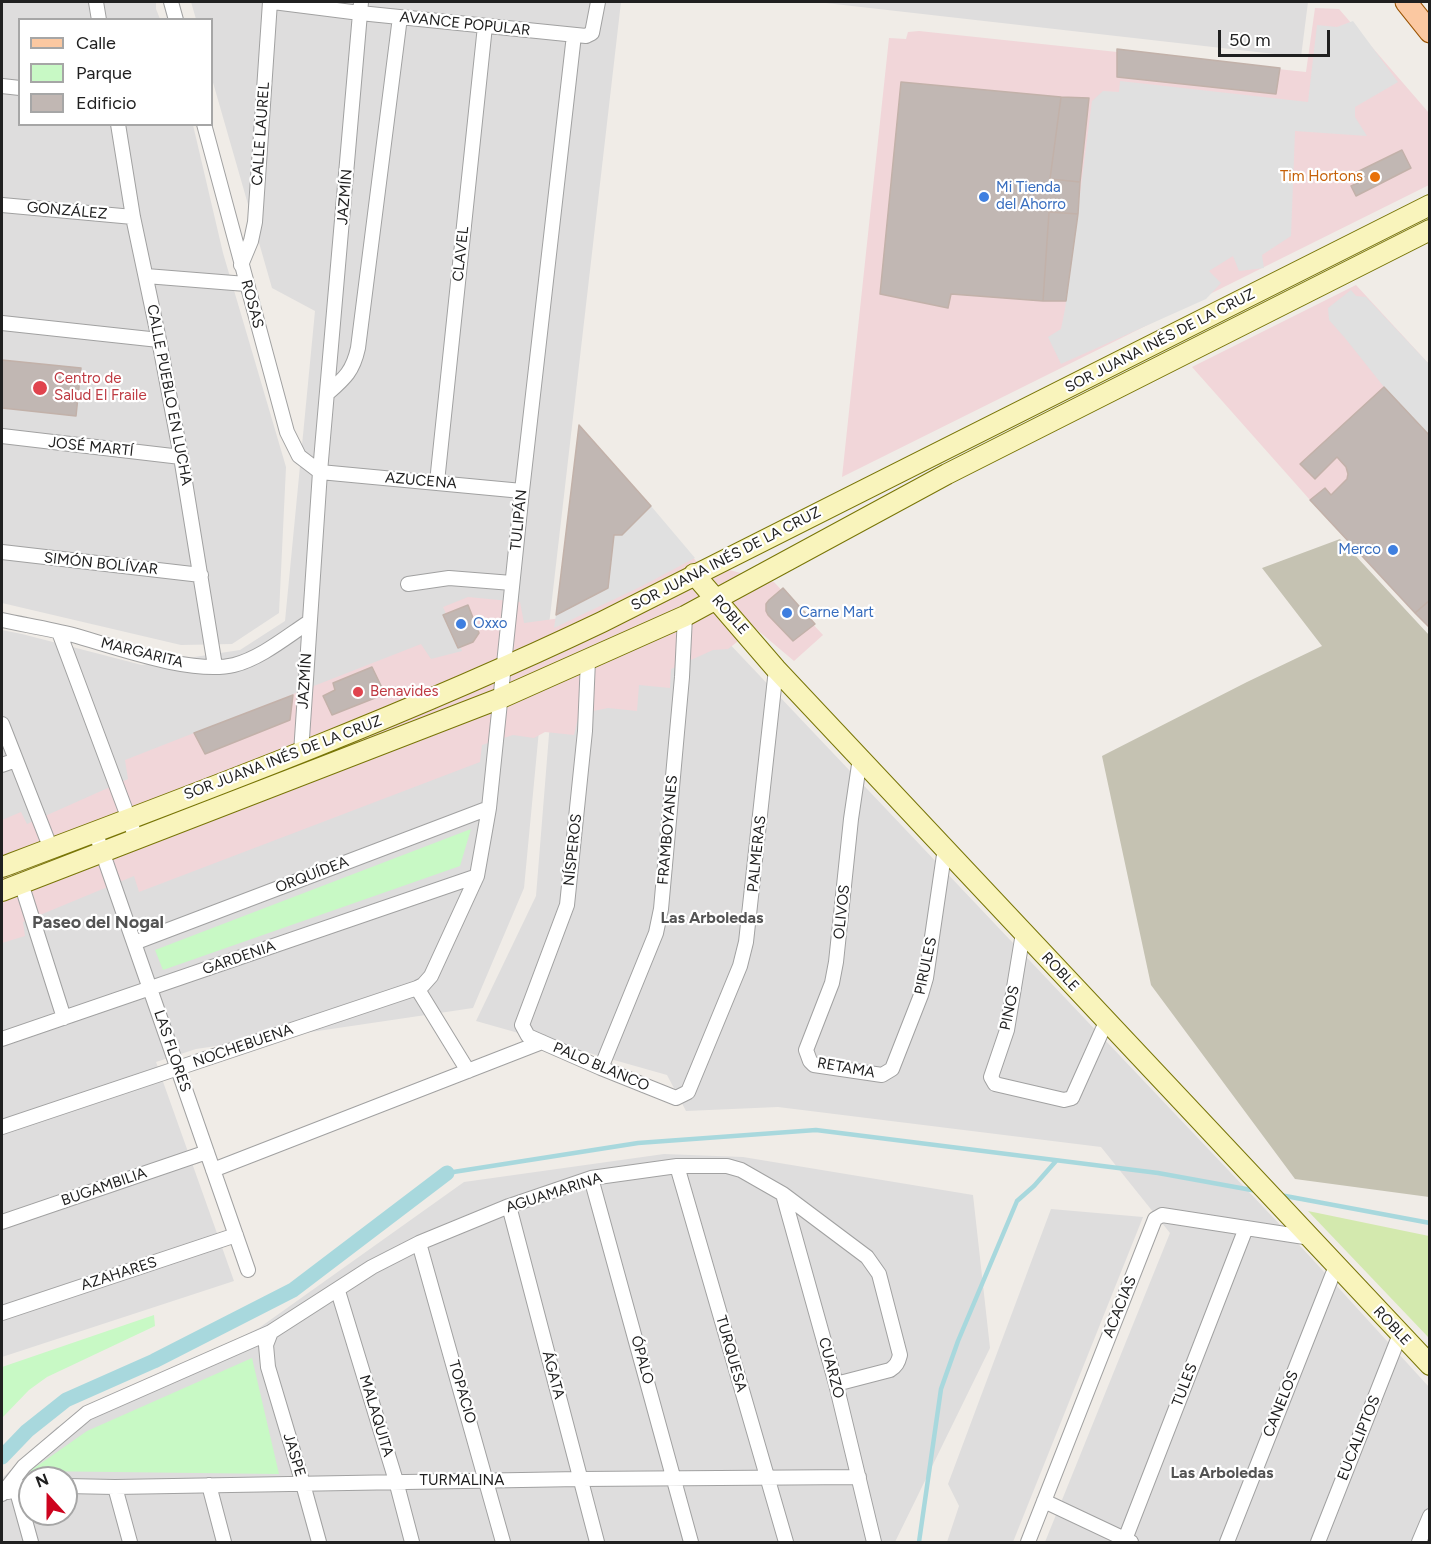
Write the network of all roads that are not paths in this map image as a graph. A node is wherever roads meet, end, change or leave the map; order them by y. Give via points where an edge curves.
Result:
1 (96, 2) edge
2 (171, 2) edge
3 (272, 2) edge
4 (598, 2) edge
5 (1406, 2) edge
6 (361, 7) edge
7 (400, 17) junction
8 (99, 18) edge
9 (175, 18) edge
10 (485, 26) junction
11 (1430, 32) edge
12 (580, 36) junction
13 (2, 86) edge
14 (18, 88) edge
15 (118, 126) edge
16 (205, 126) edge
17 (2, 205) edge
18 (1430, 205) edge
19 (133, 218) junction
20 (1430, 230) edge
21 (241, 265) junction
22 (146, 276) junction
23 (246, 284) junction
24 (2, 323) edge
25 (1181, 330) junction
26 (159, 340) junction
27 (1192, 351) junction
28 (328, 393) junction
29 (2, 436) edge
30 (181, 457) junction
31 (320, 472) junction
32 (437, 482) junction
33 (522, 491) junction
34 (2, 552) edge
35 (694, 574) junction
36 (201, 575) junction
37 (512, 583) junction
38 (408, 584) dead end
39 (715, 599) junction
40 (685, 616) junction
41 (2, 620) edge
42 (309, 622) junction
43 (59, 632) junction
44 (588, 660) junction
45 (214, 666) junction
46 (504, 669) junction
47 (776, 669) junction
48 (501, 698) junction
49 (379, 720) junction
50 (2, 724) edge
51 (388, 742) junction
52 (300, 753) junction
53 (860, 758) junction
54 (16, 760) junction
55 (2, 765) edge
56 (489, 808) junction
57 (130, 818) junction
58 (95, 831) junction
59 (136, 838) junction
60 (945, 848) junction
61 (51, 849) junction
62 (102, 851) junction
63 (2, 867) edge
64 (477, 876) junction
65 (21, 883) junction
66 (2, 891) edge
67 (1023, 933) junction
68 (134, 943) junction
69 (417, 988) junction
70 (150, 989) junction
71 (64, 1018) junction
72 (1106, 1022) junction
73 (524, 1032) joint
74 (2, 1039) edge
75 (542, 1042) junction
76 (810, 1061) joint
77 (178, 1068) junction
78 (601, 1068) junction
79 (468, 1071) junction
80 (882, 1074) joint
81 (680, 1097) joint
82 (2, 1127) edge
83 (207, 1152) junction
84 (678, 1166) junction
85 (213, 1170) junction
86 (591, 1178) junction
87 (783, 1194) junction
88 (509, 1206) junction
89 (2, 1222) edge
90 (1246, 1228) junction
91 (236, 1235) junction
92 (1311, 1238) junction
93 (419, 1243) junction
94 (1336, 1266) junction
95 (248, 1270) dead end
96 (338, 1291) junction
97 (2, 1313) edge
98 (271, 1332) junction
99 (1400, 1335) junction
100 (1430, 1365) edge
101 (836, 1384) junction
102 (767, 1477) junction
103 (859, 1477) junction
104 (580, 1479) junction
105 (674, 1479) junction
106 (396, 1481) junction
107 (487, 1481) junction
108 (303, 1484) junction
109 (209, 1485) junction
110 (78, 1486) edge
111 (115, 1487) junction
112 (18, 1489) edge
113 (2, 1495) edge
114 (1044, 1501) junction
115 (1430, 1516) edge
116 (29, 1526) edge
117 (31, 1542) edge
118 (130, 1542) edge
119 (224, 1542) edge
120 (319, 1542) edge
121 (412, 1542) edge
122 (503, 1542) edge
123 (597, 1542) edge
124 (691, 1542) edge
125 (786, 1542) edge
126 (874, 1542) edge
127 (1028, 1542) edge
128 (1126, 1542) edge
129 (1227, 1542) edge
130 (1318, 1542) edge
131 (1419, 1542) edge

1 - 8 street
2 - 9 street
3 - 6 street, AVANCE POPULAR
3 - 21 street, CALLE LAUREL via 255,222
4 - 12 street, TULIPÁN via 592,33
5 - 11 main road
6 - 7 street, AVANCE POPULAR
6 - 28 street, JAZMÍN
7 - 10 street, AVANCE POPULAR
7 - 28 street, JAZMÍN via 358,348 349,374
10 - 12 street, AVANCE POPULAR
10 - 32 street, CLAVEL
12 - 33 street, TULIPÁN
13 - 14 street
15 - 19 street, CALLE PUEBLO EN LUCHA
16 - 21 street, ROSAS
17 - 19 street, GONZÁLEZ
18 - 25 main road, SOR JUANA INÉS DE LA CRUZ
19 - 22 street, CALLE PUEBLO EN LUCHA
20 - 27 main road, SOR JUANA INÉS DE LA CRUZ
21 - 23 street, ROSAS
22 - 23 street
22 - 26 street, CALLE PUEBLO EN LUCHA
23 - 31 street, ROSAS via 294,448
24 - 26 street
25 - 27 main road
25 - 35 main road, SOR JUANA INÉS DE LA CRUZ
26 - 30 street, CALLE PUEBLO EN LUCHA
27 - 39 main road, SOR JUANA INÉS DE LA CRUZ via 947,474
28 - 31 street, JAZMÍN
29 - 30 street, JOSÉ MARTÍ
30 - 36 street, CALLE PUEBLO EN LUCHA
31 - 32 street, AZUCENA
31 - 42 street, JAZMÍN
32 - 33 street, AZUCENA
33 - 37 street, TULIPÁN
34 - 36 street, SIMÓN BOLÍVAR
35 - 39 main road, ROBLE
35 - 46 main road, SOR JUANA INÉS DE LA CRUZ
36 - 45 street, CALLE PUEBLO EN LUCHA
37 - 38 street via 449,578
37 - 46 street, TULIPÁN
39 - 40 main road, SOR JUANA INÉS DE LA CRUZ
39 - 47 main road, ROBLE
40 - 44 main road, SOR JUANA INÉS DE LA CRUZ
40 - 78 street, FRAMBOYANES via 661,909 656,933
41 - 43 street, MARGARITA
42 - 45 street, MARGARITA via 250,659
42 - 52 street, JAZMÍN
43 - 45 street, MARGARITA via 186,666
43 - 57 street
44 - 48 main road, SOR JUANA INÉS DE LA CRUZ
44 - 73 street, NÍSPEROS via 585,731 567,905 522,1025
46 - 48 street, TULIPÁN
46 - 49 main road, SOR JUANA INÉS DE LA CRUZ
47 - 53 main road, ROBLE
47 - 81 street, PALMERAS via 746,942 740,966 688,1092
48 - 51 main road, SOR JUANA INÉS DE LA CRUZ
48 - 56 street, TULIPÁN
49 - 51 main road
49 - 52 main road, SOR JUANA INÉS DE LA CRUZ
50 - 54 street
51 - 59 main road, SOR JUANA INÉS DE LA CRUZ
52 - 57 main road, SOR JUANA INÉS DE LA CRUZ
53 - 60 main road, ROBLE
53 - 76 street, OLIVOS via 836,962 806,1050
54 - 55 street
54 - 61 street
56 - 64 street, TULIPÁN
56 - 68 street, ORQUÍDEA
57 - 58 main road, SOR JUANA INÉS DE LA CRUZ
57 - 59 street
58 - 61 main road, SOR JUANA INÉS DE LA CRUZ
58 - 62 street, LAS FLORES
59 - 62 main road, SOR JUANA INÉS DE LA CRUZ
60 - 67 main road, ROBLE
60 - 80 street, PIRULES via 923,987 892,1069
61 - 63 main road, SOR JUANA INÉS DE LA CRUZ
62 - 65 main road, SOR JUANA INÉS DE LA CRUZ
62 - 68 street, LAS FLORES
64 - 69 street, TULIPÁN via 431,976
64 - 70 street, GARDENIA
65 - 66 main road, SOR JUANA INÉS DE LA CRUZ
65 - 71 street
67 - 72 main road, ROBLE
67 - 72 street, PINOS via 1007,1029 992,1082 1064,1100 1072,1098
68 - 70 street, LAS FLORES
69 - 77 street, NOCHEBUENA
69 - 79 street
70 - 71 street, GARDENIA
70 - 77 street, LAS FLORES
71 - 74 street, GARDENIA
72 - 92 main road, ROBLE
73 - 75 street, PALO BLANCO
75 - 78 street, PALO BLANCO
75 - 79 street
76 - 80 street, RETAMA via 814,1065
77 - 82 street, NOCHEBUENA
77 - 83 street, LAS FLORES
78 - 81 street, PALO BLANCO
79 - 85 street
83 - 85 street, LAS FLORES
83 - 89 street, BUGAMBILIA
84 - 86 street, AGUAMARINA
84 - 87 street, AGUAMARINA via 727,1166
84 - 102 street, TURQUESA
85 - 91 street, LAS FLORES
86 - 88 street, AGUAMARINA
86 - 105 street, ÓPALO
87 - 101 street, CUARZO
87 - 101 street, AGUAMARINA via 867,1257 879,1274 900,1355 898,1361 890,1370
88 - 93 street, AGUAMARINA
88 - 104 street, ÁGATA
90 - 92 street, ACACIAS
90 - 114 street, ACACIAS via 1162,1215 1155,1219
90 - 128 street, TULES
91 - 95 street, LAS FLORES
91 - 97 street, AZAHARES
92 - 94 main road, ROBLE
93 - 96 street, AGUAMARINA
93 - 107 street, TOPACIO
94 - 99 main road, ROBLE
94 - 129 street, CANELOS
96 - 98 street, AGUAMARINA
96 - 106 street, MALAQUITA
98 - 108 street, JASPE via 268,1367
98 - 113 street, AGUAMARINA via 87,1413 24,1466
99 - 100 main road, ROBLE
99 - 130 street, EUCALIPTOS
101 - 103 street, CUARZO
102 - 103 street, TURMALINA
102 - 105 street, TURMALINA
102 - 125 street, TURQUESA
103 - 126 street, CUARZO
104 - 105 street, TURMALINA
104 - 107 street, TURMALINA
104 - 123 street, ÁGATA
105 - 124 street, ÓPALO
106 - 107 street, TURMALINA
106 - 108 street, TURMALINA
106 - 121 street, MALAQUITA
107 - 122 street, TOPACIO
108 - 109 street, TURMALINA
108 - 120 street, JASPE
109 - 111 street, TURMALINA
109 - 119 street
110 - 111 street, TURMALINA
111 - 118 street
112 - 113 street
114 - 127 street, ACACIAS
114 - 128 street
115 - 131 street
116 - 117 street

